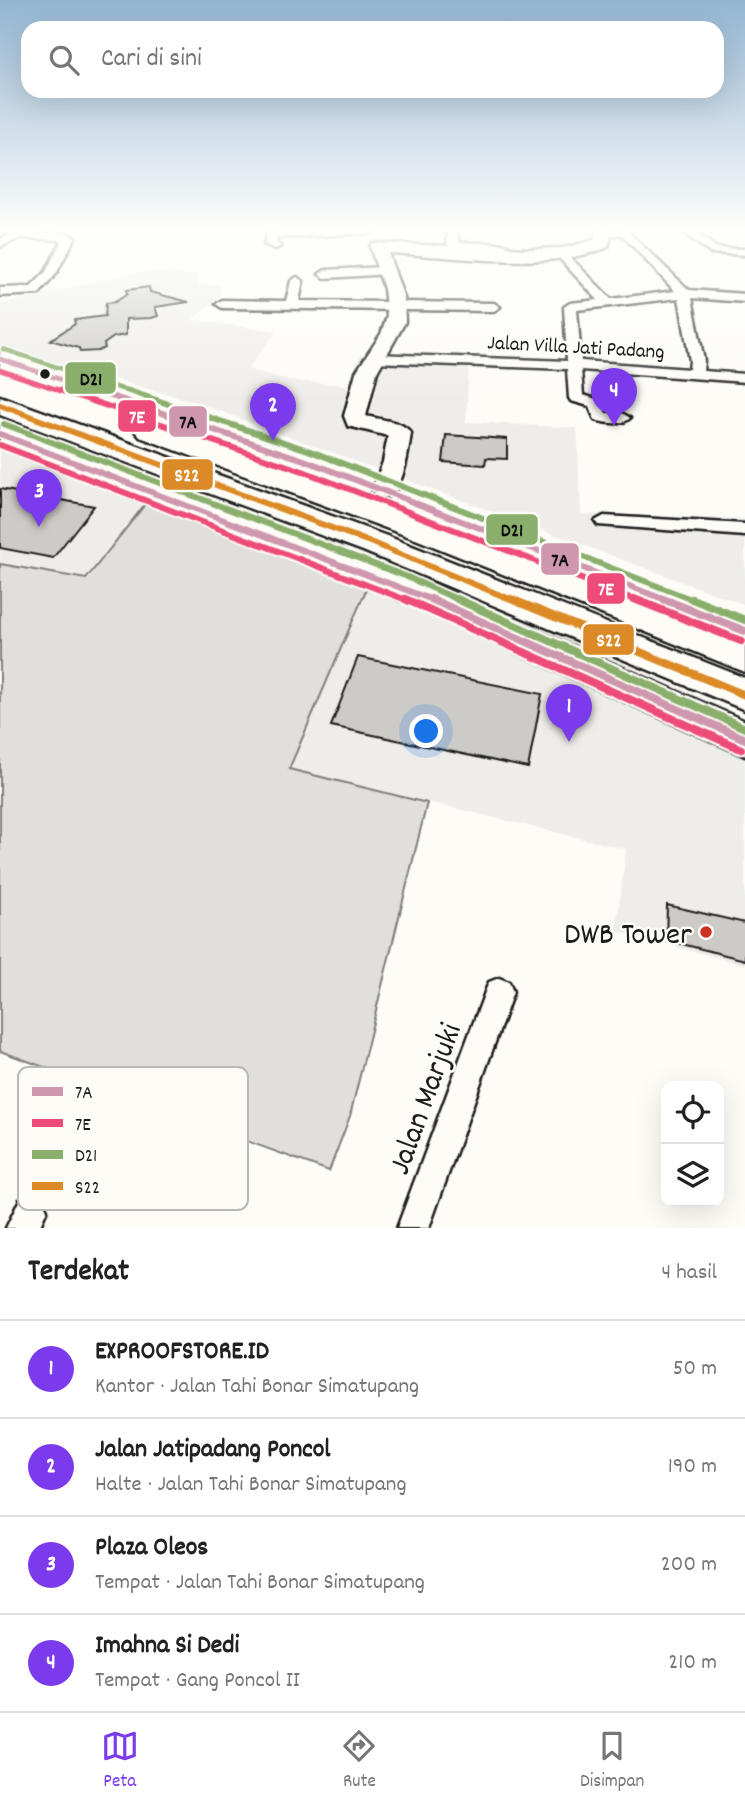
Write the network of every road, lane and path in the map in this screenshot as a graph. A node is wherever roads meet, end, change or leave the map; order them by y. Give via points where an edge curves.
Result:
1 (38, 287) edge
2 (296, 287) edge
3 (390, 287) edge
4 (593, 287) edge
5 (679, 287) edge
6 (0, 292) edge
7 (685, 294) junction
8 (745, 298) edge
9 (607, 302) junction
10 (222, 304) dead end
11 (292, 304) junction
12 (396, 306) junction
13 (494, 307) dead end
14 (373, 358) junction
15 (0, 359) edge
16 (573, 365) junction
17 (695, 374) junction
18 (745, 378) edge
19 (0, 380) edge
20 (0, 405) edge
21 (622, 418) dead end
22 (0, 434) edge
23 (384, 490) junction
24 (604, 521) dead end
25 (745, 530) edge
26 (745, 631) edge
27 (745, 658) edge
28 (745, 695) edge
29 (745, 739) edge
30 (499, 992) dead end
31 (413, 1228) edge

1 - 6 street via 27,293
2 - 11 street
3 - 12 street
4 - 9 street
5 - 7 street
7 - 8 street
7 - 9 street
7 - 17 street, Jalan Villa Jati Padang via 697,361
9 - 16 street via 570,307
10 - 11 street
11 - 12 street
12 - 13 street
12 - 14 street via 392,332
14 - 16 street, Jalan Villa Jati Padang
14 - 23 street via 353,414 356,421 400,433
15 - 23 highway
16 - 17 street, Jalan Villa Jati Padang
16 - 21 street via 577,399 595,403 600,418
17 - 18 street
19 - 27 highway via 430,532
20 - 28 highway via 358,535
22 - 29 highway via 365,571
23 - 26 highway
24 - 25 street
30 - 31 street, Jalan Marjuki

